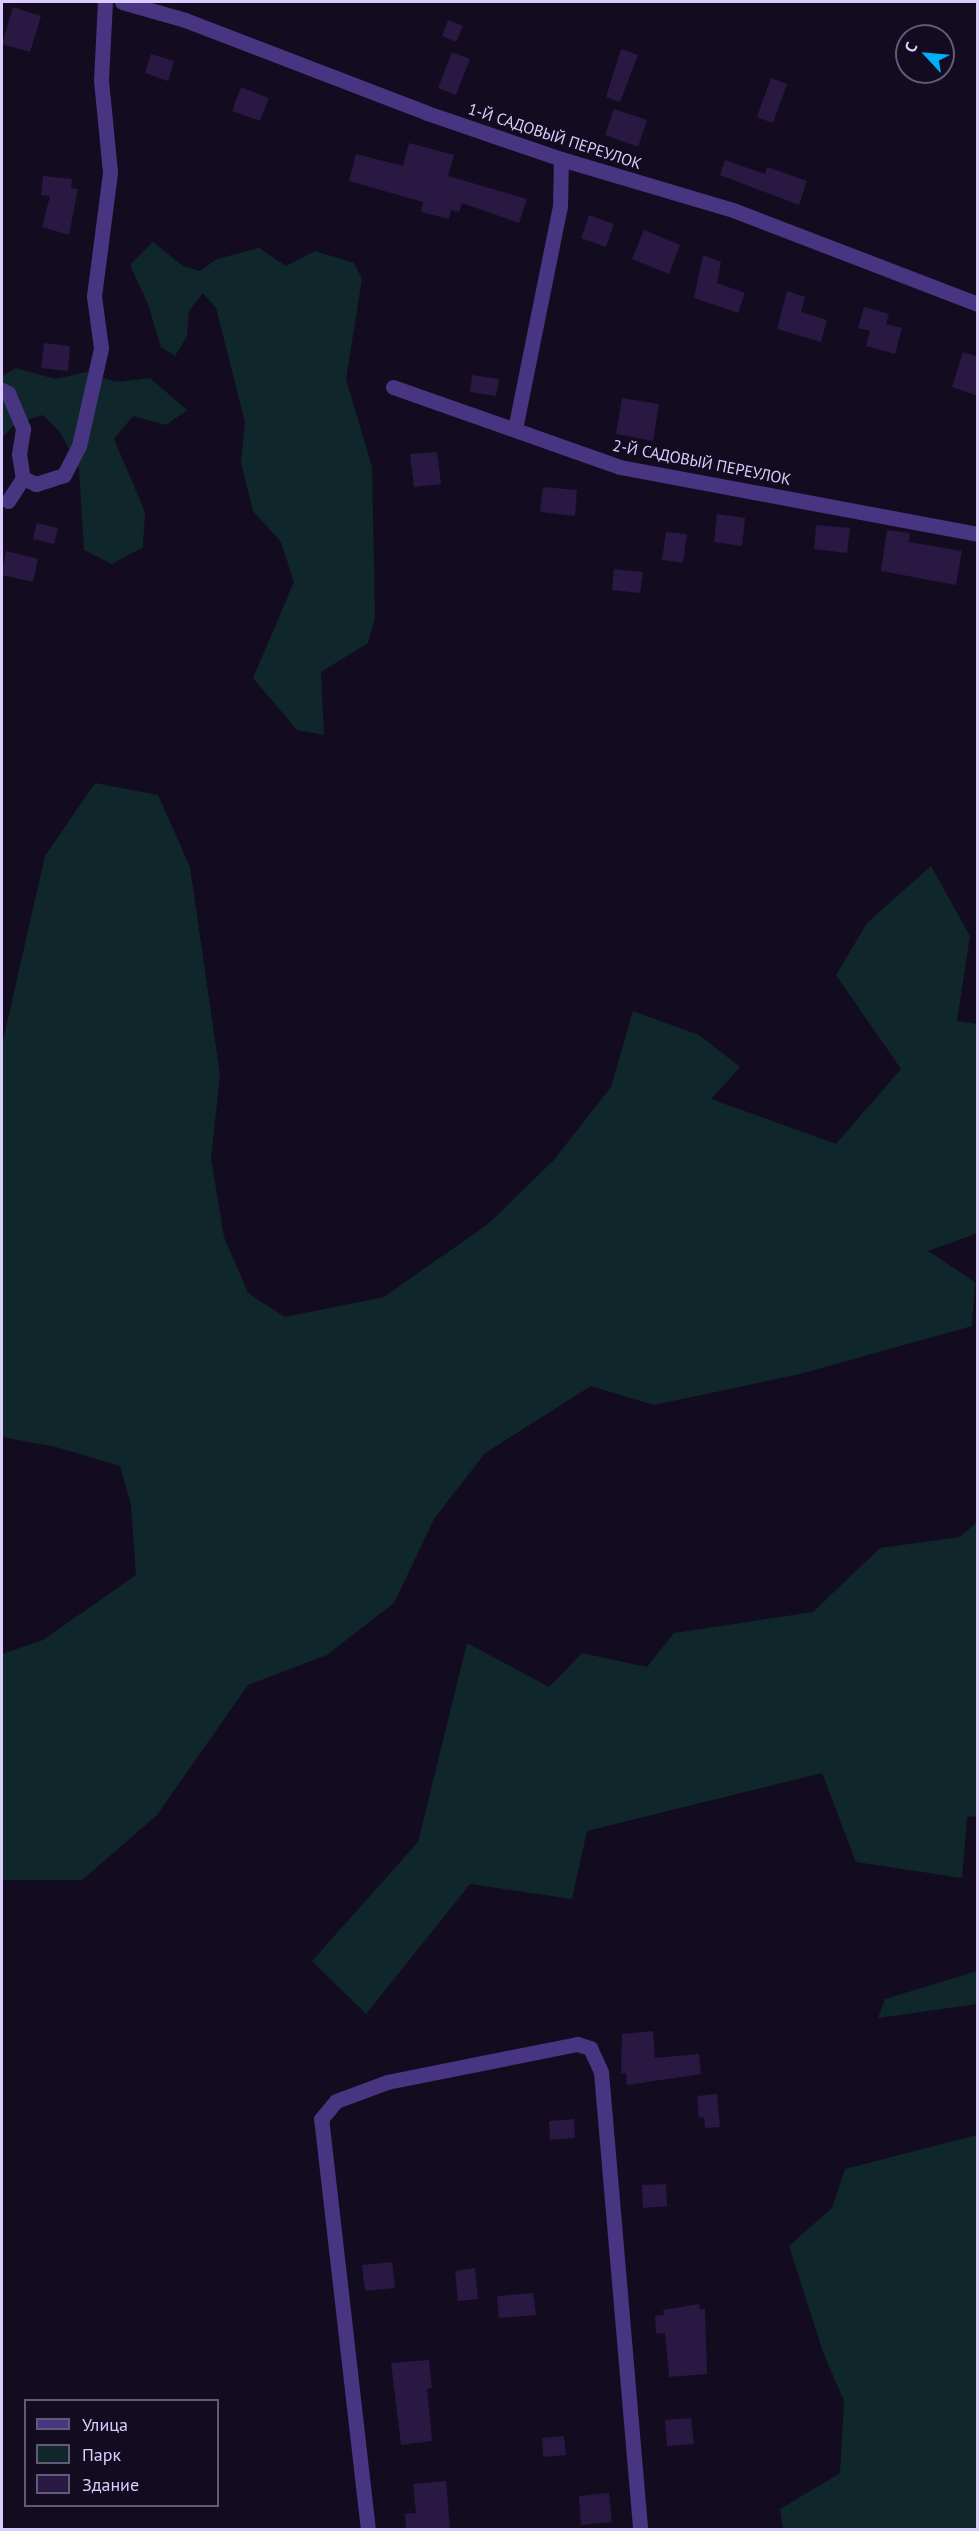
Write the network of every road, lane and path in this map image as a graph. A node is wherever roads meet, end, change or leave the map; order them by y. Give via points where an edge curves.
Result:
1 (105, 2) edge
2 (122, 2) edge
3 (561, 159) junction
4 (978, 304) edge
5 (393, 387) dead end
6 (2, 390) edge
7 (515, 429) junction
8 (23, 478) junction
9 (8, 501) dead end
10 (978, 534) edge
11 (368, 2529) edge
12 (640, 2529) edge

1 - 8 street via 101,81 110,172 94,296 101,348 79,446 64,475 36,484
2 - 3 street, 1-Й САДОВЫЙ ПЕРЕУЛОК via 185,20 427,113
3 - 4 street, 1-Й САДОВЫЙ ПЕРЕУЛОК via 733,210
3 - 7 street via 560,206
5 - 7 street, 2-Й САДОВЫЙ ПЕРЕУЛОК
6 - 8 street via 8,393 23,429 19,454
7 - 10 street, 2-Й САДОВЫЙ ПЕРЕУЛОК via 620,467
8 - 9 street
11 - 12 street via 321,2119 336,2101 387,2082 576,2044 590,2048 601,2072

